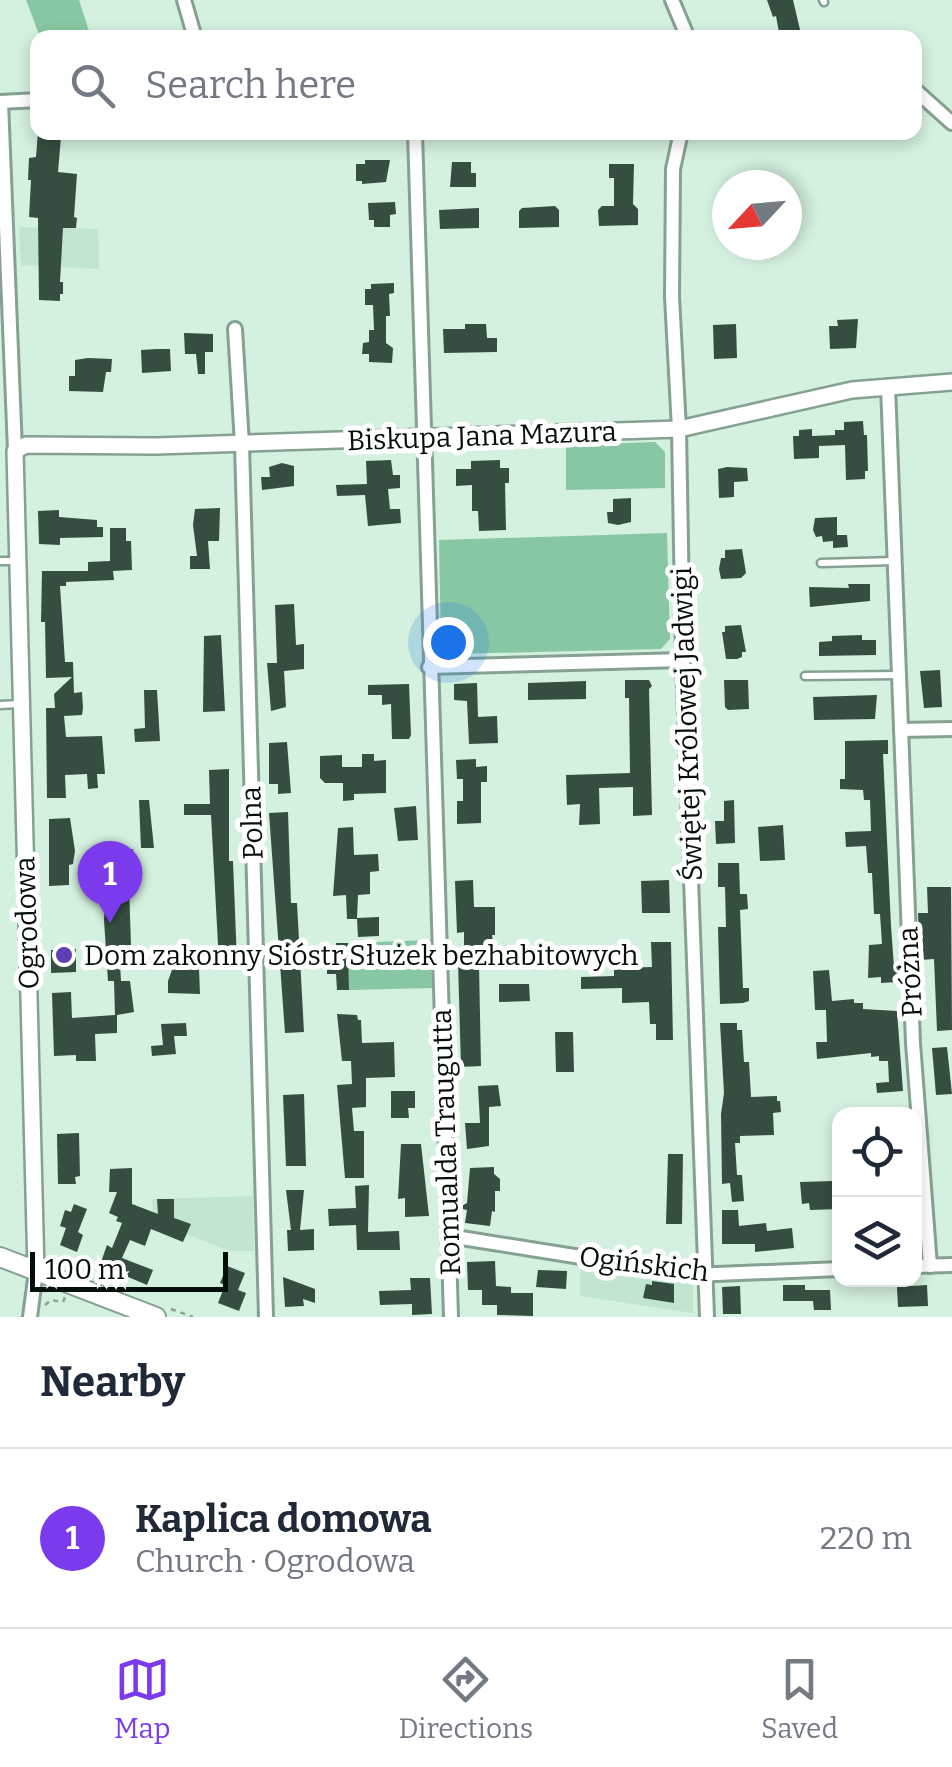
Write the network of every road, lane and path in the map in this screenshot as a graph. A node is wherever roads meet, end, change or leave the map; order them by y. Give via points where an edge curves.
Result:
1 (184, 0) edge
2 (672, 0) edge
3 (193, 30) edge
4 (685, 30) edge
5 (922, 96) edge
6 (30, 100) edge
7 (1, 102) edge
8 (952, 123) edge
9 (415, 140) edge
10 (679, 140) edge
11 (236, 330) dead end
12 (952, 382) edge
13 (888, 386) junction
14 (679, 428) junction
15 (424, 438) junction
16 (242, 444) junction
17 (13, 454) junction
18 (8, 560) edge
19 (896, 561) junction
20 (820, 563) dead end
21 (683, 660) junction
22 (429, 667) junction
23 (899, 675) junction
24 (805, 676) dead end
25 (21, 704) junction
26 (0, 705) edge
27 (952, 728) edge
28 (901, 730) junction
29 (450, 1236) junction
30 (0, 1257) edge
31 (952, 1265) edge
32 (922, 1266) edge
33 (930, 1266) junction
34 (832, 1269) edge
35 (36, 1271) junction
36 (706, 1275) junction
37 (63, 1302) dead end
38 (34, 1312) edge
39 (156, 1317) edge
40 (266, 1317) edge
41 (451, 1317) edge
42 (707, 1317) edge

1 - 3 street
2 - 4 street
5 - 8 street
6 - 7 street
7 - 17 street, Ogrodowa
9 - 15 street, Romualda Traugutta
10 - 14 street, Świętej Królowej Jadwigi via 672,297
11 - 16 street, Polna
12 - 13 street, Biskupa Jana Mazura
13 - 14 street, Biskupa Jana Mazura
13 - 19 street, Próżna
14 - 15 street, Biskupa Jana Mazura
14 - 21 street, Świętej Królowej Jadwigi
15 - 16 street, Biskupa Jana Mazura
15 - 22 street, Romualda Traugutta
16 - 17 street, Biskupa Jana Mazura via 26,445
16 - 40 street, Polna
17 - 18 street, Ogrodowa
18 - 25 street, Ogrodowa
19 - 20 lane
19 - 23 street, Próżna
21 - 22 street
21 - 36 street, Świętej Królowej Jadwigi
22 - 29 street, Romualda Traugutta
23 - 24 lane
23 - 28 street, Próżna
25 - 26 lane
25 - 35 street, Ogrodowa
27 - 28 street
28 - 33 street, Próżna
29 - 36 street, Ogińskich
29 - 41 street, Romualda Traugutta
30 - 35 main road
31 - 33 street
32 - 33 street
34 - 36 street, Ogińskich
35 - 38 street
35 - 39 main road
36 - 42 street, Świętej Królowej Jadwigi
37 - 38 path via 50,1300

